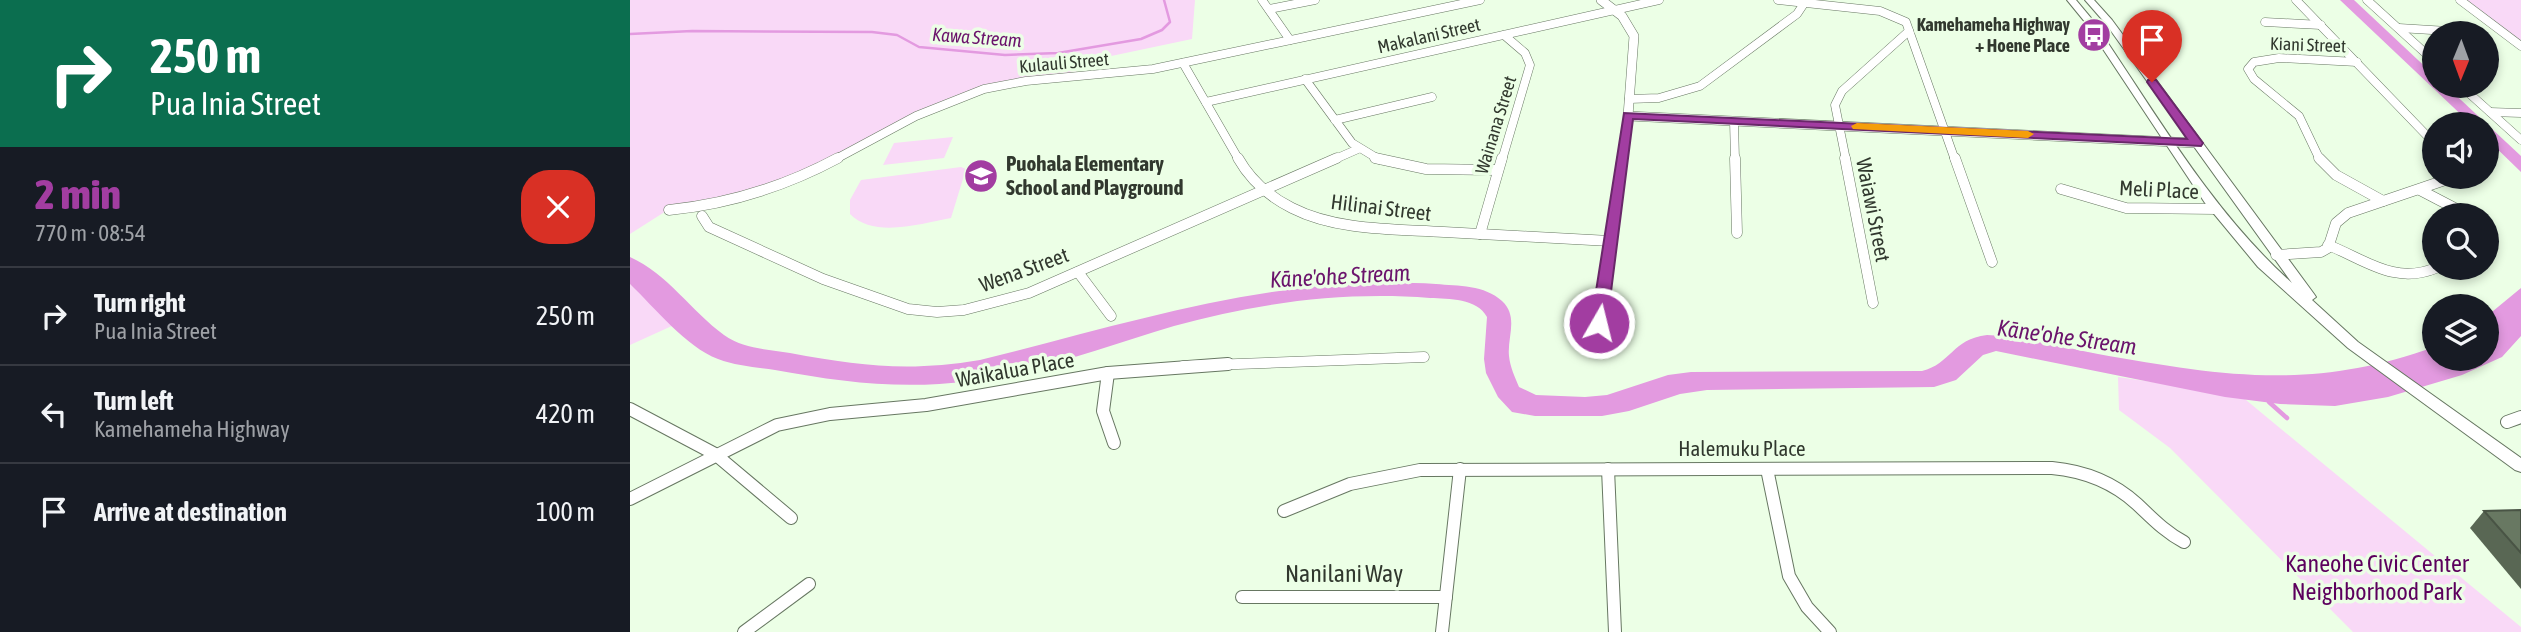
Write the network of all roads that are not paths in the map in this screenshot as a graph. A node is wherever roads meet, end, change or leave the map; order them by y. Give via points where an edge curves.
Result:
1 (1262, 0) edge
2 (1315, 0) edge
3 (1480, 0) edge
4 (1601, 0) edge
5 (1658, 0) edge
6 (1778, 0) edge
7 (2071, 0) edge
8 (2089, 0) edge
9 (2297, 0) edge
10 (2367, 0) edge
11 (2460, 0) edge
12 (1803, 5) junction
13 (1269, 9) junction
14 (1615, 10) junction
15 (2083, 15) junction
16 (2105, 17) junction
17 (2264, 22) dead end
18 (2321, 25) junction
19 (2399, 28) junction
20 (2422, 29) edge
21 (1909, 32) junction
22 (1504, 35) junction
23 (2499, 35) edge
24 (2504, 35) junction
25 (1290, 40) junction
26 (2521, 46) edge
27 (2422, 50) edge
28 (2357, 62) junction
29 (1183, 63) junction
30 (1306, 79) junction
31 (1432, 97) dead end
32 (2474, 98) edge
33 (1629, 100) junction
34 (1206, 102) junction
35 (2490, 112) edge
36 (2499, 112) edge
37 (2521, 113) edge
38 (1628, 116) junction
39 (1335, 120) junction
40 (2499, 120) edge
41 (1734, 121) junction
42 (1839, 125) junction
43 (1943, 130) junction
44 (2422, 131) edge
45 (2521, 140) edge
46 (2169, 141) junction
47 (2196, 143) junction
48 (1358, 149) junction
49 (1498, 170) junction
50 (2061, 189) dead end
51 (1262, 190) junction
52 (2420, 190) joint
53 (2383, 201) junction
54 (2445, 203) edge
55 (2216, 209) junction
56 (669, 210) dead end
57 (702, 216) dead end
58 (1738, 233) dead end
59 (1480, 234) junction
60 (1611, 241) junction
61 (2328, 245) junction
62 (2251, 252) junction
63 (2276, 255) junction
64 (1992, 262) dead end
65 (1078, 272) junction
66 (2422, 275) edge
67 (1874, 303) dead end
68 (1111, 316) dead end
69 (1599, 323) dead end
70 (1424, 357) dead end
71 (2376, 358) junction
72 (1108, 373) junction
73 (2426, 394) junction
74 (630, 409) edge
75 (2521, 417) edge
76 (2507, 422) dead end
77 (1114, 443) dead end
78 (715, 454) junction
79 (2521, 455) edge
80 (2521, 466) edge
81 (1460, 469) junction
82 (1608, 469) junction
83 (1768, 469) junction
84 (630, 499) edge
85 (1284, 511) dead end
86 (791, 518) dead end
87 (2184, 542) dead end
88 (809, 584) dead end
89 (1241, 597) dead end
90 (1446, 597) junction
91 (744, 632) edge
92 (1442, 632) edge
93 (1615, 632) edge
94 (1830, 632) edge

1 - 13 street
2 - 13 street
3 - 25 street, Kulauli Street
4 - 14 street
5 - 14 street, Makalani Street
6 - 12 street
7 - 15 main road
8 - 16 main road
9 - 18 street
10 - 19 street
11 - 24 street
12 - 21 street via 1888,11 1904,19
12 - 33 street via 1704,84 1659,98
13 - 25 street
14 - 22 street, Makalani Street
14 - 33 street via 1634,36
15 - 16 main road
15 - 46 main road
16 - 47 main road
17 - 18 street
18 - 28 street
19 - 20 street
19 - 27 street
21 - 42 street, Waiawi Street via 1840,94 1835,105
21 - 43 street
22 - 30 street, Makalani Street
22 - 49 street, Wainana Street via 1525,53 1530,65
23 - 24 street
24 - 26 street
25 - 29 street, Kulauli Street
28 - 44 street
28 - 53 street, Kiani Street via 2273,58 2254,62 2248,69 2299,116 2321,163
29 - 34 street, Hilinai Street
29 - 56 street, Kulauli Street via 983,90 941,105 777,186 719,203
30 - 34 street, Makalani Street
30 - 39 street
31 - 39 street
32 - 35 street
33 - 38 street
34 - 51 street, Hilinai Street via 1247,174
36 - 37 street
38 - 41 street
38 - 60 street
39 - 48 street
40 - 45 street
41 - 42 street
41 - 58 street
42 - 43 street
42 - 67 street, Waiawi Street
43 - 46 street
43 - 64 street
46 - 47 street
46 - 55 main road
47 - 63 main road
48 - 49 street via 1396,164
48 - 51 street, Wena Street
49 - 59 street, Wainana Street
50 - 55 street, Meli Place via 2126,208
51 - 59 street, Hilinai Street via 1293,209 1336,223
51 - 65 street, Wena Street
52 - 53 street
52 - 54 street
53 - 61 street via 2343,216
55 - 62 main road
57 - 65 street, Wena Street via 709,227 797,269 912,310 989,305
59 - 60 street, Hilinai Street
60 - 69 street
61 - 63 street via 2317,253
61 - 66 street via 2391,273
62 - 63 main road
62 - 71 main road via 2302,302
63 - 71 main road via 2316,304
65 - 68 street
70 - 72 street, Waikalua Place
71 - 73 main road
72 - 77 street via 1103,411
72 - 78 street, Waikalua Place via 926,405 791,422
73 - 79 main road
73 - 80 main road
74 - 78 street
75 - 76 street
78 - 84 street, Waikalua Place
78 - 86 street
81 - 82 street, Halemuku Place
81 - 85 street, Halemuku Place via 1365,479
81 - 90 street
82 - 83 street, Halemuku Place
82 - 93 street
83 - 87 street, Halemuku Place via 2074,471 2117,489 2163,530
83 - 94 street via 1789,576 1807,607
88 - 91 street
89 - 90 street, Nanilani Way
90 - 92 street

